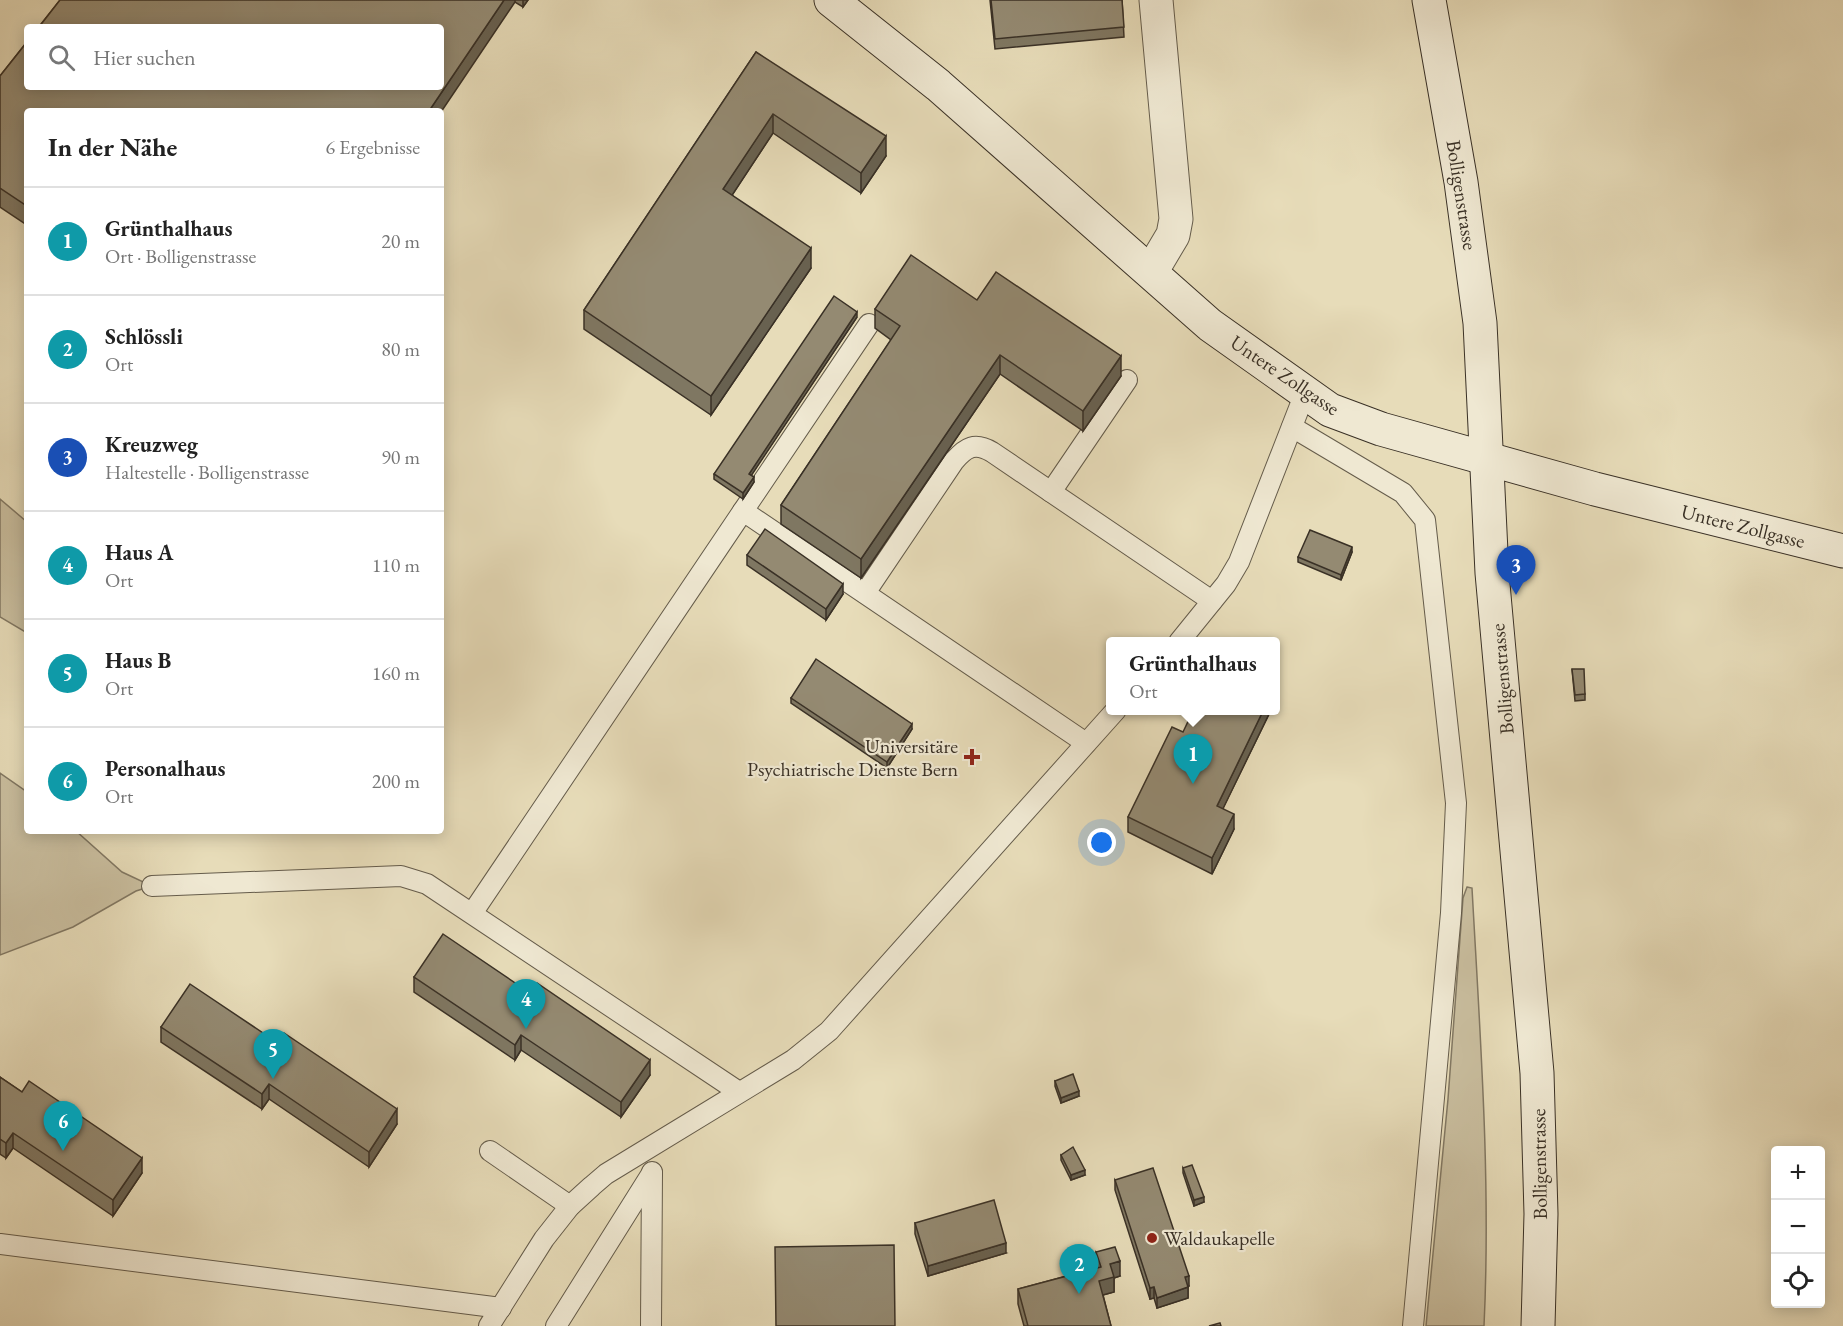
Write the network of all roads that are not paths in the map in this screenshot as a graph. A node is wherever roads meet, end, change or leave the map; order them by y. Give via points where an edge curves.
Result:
1 (831, 0) edge
2 (1155, 0) edge
3 (1429, 0) edge
4 (1151, 272) junction
5 (869, 324) dead end
6 (1127, 380) dead end
7 (1305, 393) junction
8 (1292, 427) junction
9 (1485, 458) junction
10 (1051, 492) junction
11 (743, 511) junction
12 (1843, 551) edge
13 (865, 593) junction
14 (1212, 601) junction
15 (1183, 637) edge
16 (1112, 715) edge
17 (1086, 743) junction
18 (152, 886) dead end
19 (473, 912) junction
20 (739, 1092) junction
21 (653, 1145) junction
22 (490, 1151) dead end
23 (652, 1173) junction
24 (570, 1206) junction
25 (0, 1244) edge
26 (501, 1308) junction
27 (489, 1326) edge
28 (556, 1326) edge
29 (651, 1326) edge
30 (1413, 1326) edge
31 (1538, 1326) edge

1 - 4 street, Untere Zollgasse via 938,85
2 - 4 street via 1176,219 1173,235
3 - 9 street, Bolligenstrasse via 1476,285
4 - 7 street, Untere Zollgasse via 1210,325
5 - 11 lane
6 - 10 lane
7 - 8 lane
7 - 9 street, Untere Zollgasse via 1355,421
8 - 14 lane via 1239,562
8 - 30 lane via 1403,493 1425,520 1456,803 1451,914
9 - 12 street, Untere Zollgasse
9 - 31 street, Bolligenstrasse via 1537,1073 1541,1214
10 - 13 lane via 986,448 965,449
10 - 14 lane
11 - 13 lane
11 - 19 lane
13 - 17 lane
14 - 15 lane
16 - 17 lane
17 - 20 lane via 828,1031 792,1060
18 - 19 lane via 401,876 427,884
19 - 20 lane
20 - 21 lane
21 - 23 lane
21 - 24 lane via 606,1174
22 - 24 lane
23 - 28 lane
23 - 29 lane
24 - 26 lane via 544,1239
25 - 26 lane
26 - 27 lane

